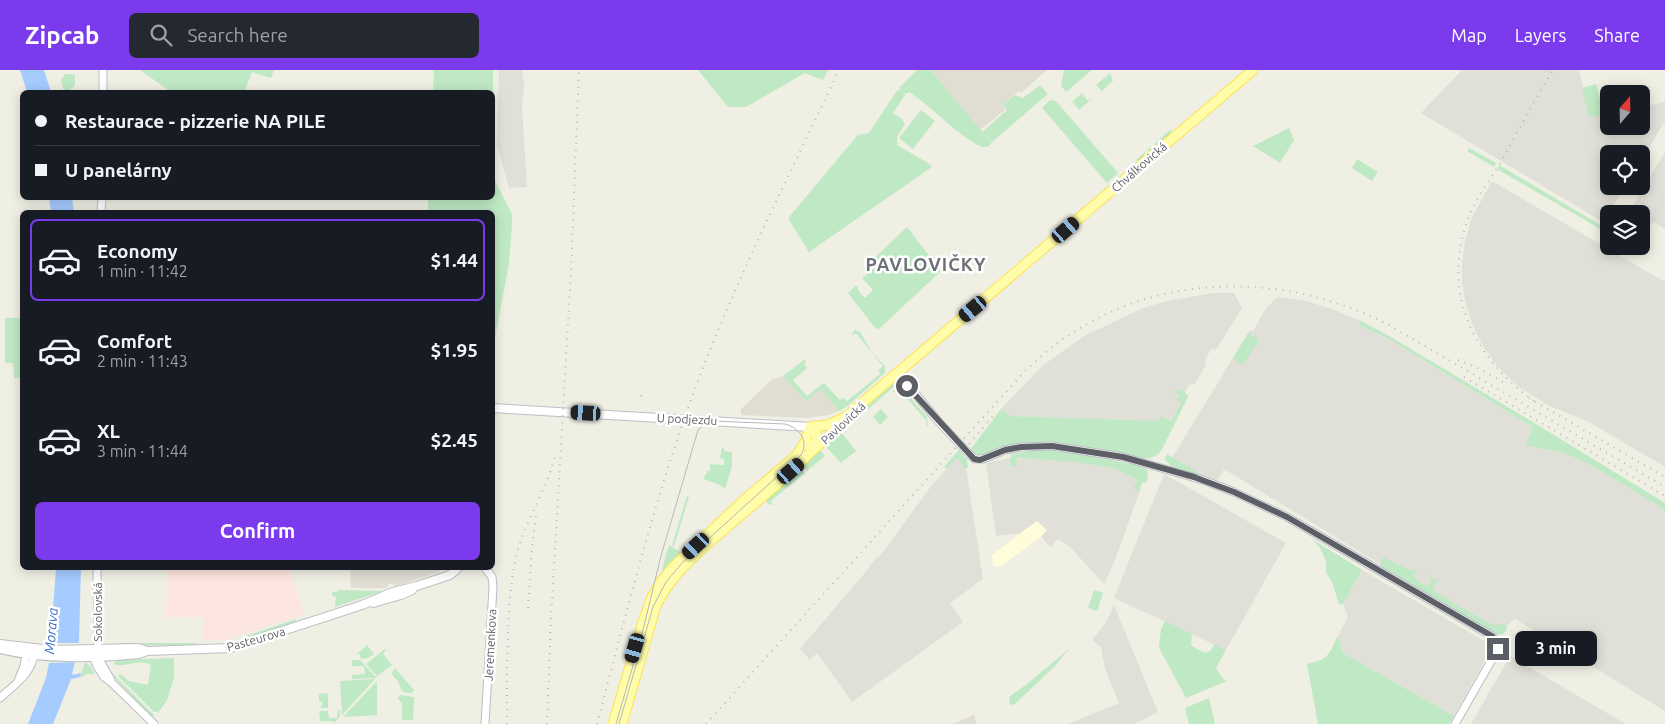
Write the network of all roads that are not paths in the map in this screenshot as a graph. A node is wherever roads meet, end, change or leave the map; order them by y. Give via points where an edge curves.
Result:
1 (104, 70) edge
2 (1252, 70) edge
3 (103, 90) edge
4 (1026, 264) joint
5 (898, 373) junction
6 (495, 408) edge
7 (848, 415) junction
8 (813, 426) junction
9 (798, 459) junction
10 (97, 570) edge
11 (456, 570) edge
12 (487, 570) edge
13 (663, 585) junction
14 (0, 644) edge
15 (0, 649) edge
16 (34, 652) junction
17 (97, 652) junction
18 (87, 653) junction
19 (0, 698) edge
20 (153, 723) edge
21 (485, 724) edge
22 (613, 724) edge
23 (622, 724) edge
24 (1455, 724) edge

1 - 3 street
2 - 4 main road, Chválkovická
4 - 5 main road, Pavlovická
5 - 7 main road, Pavlovická
5 - 24 street via 974,459 1036,446 1075,449 1157,466 1211,483 1272,510 1492,636 1498,643 1498,649
6 - 8 main road, U podjezdu
7 - 8 main road, U podjezdu via 828,424
7 - 9 main road, Pavlovická via 840,426
8 - 9 main road via 816,442
9 - 13 main road, Pavlovická
9 - 13 main road, Pavlovická via 742,501 673,566
10 - 17 street, Sokolovská
11 - 17 main road, Pasteurova via 450,576 385,594 362,605 230,648 147,651 138,648
12 - 21 street, Jeremenkova via 492,577 493,587
13 - 22 main road via 644,619
13 - 23 main road
14 - 16 main road
15 - 16 main road
16 - 18 main road
16 - 18 main road via 51,656
16 - 19 street via 18,681
17 - 18 main road, Pasteurova
17 - 20 street via 112,682

